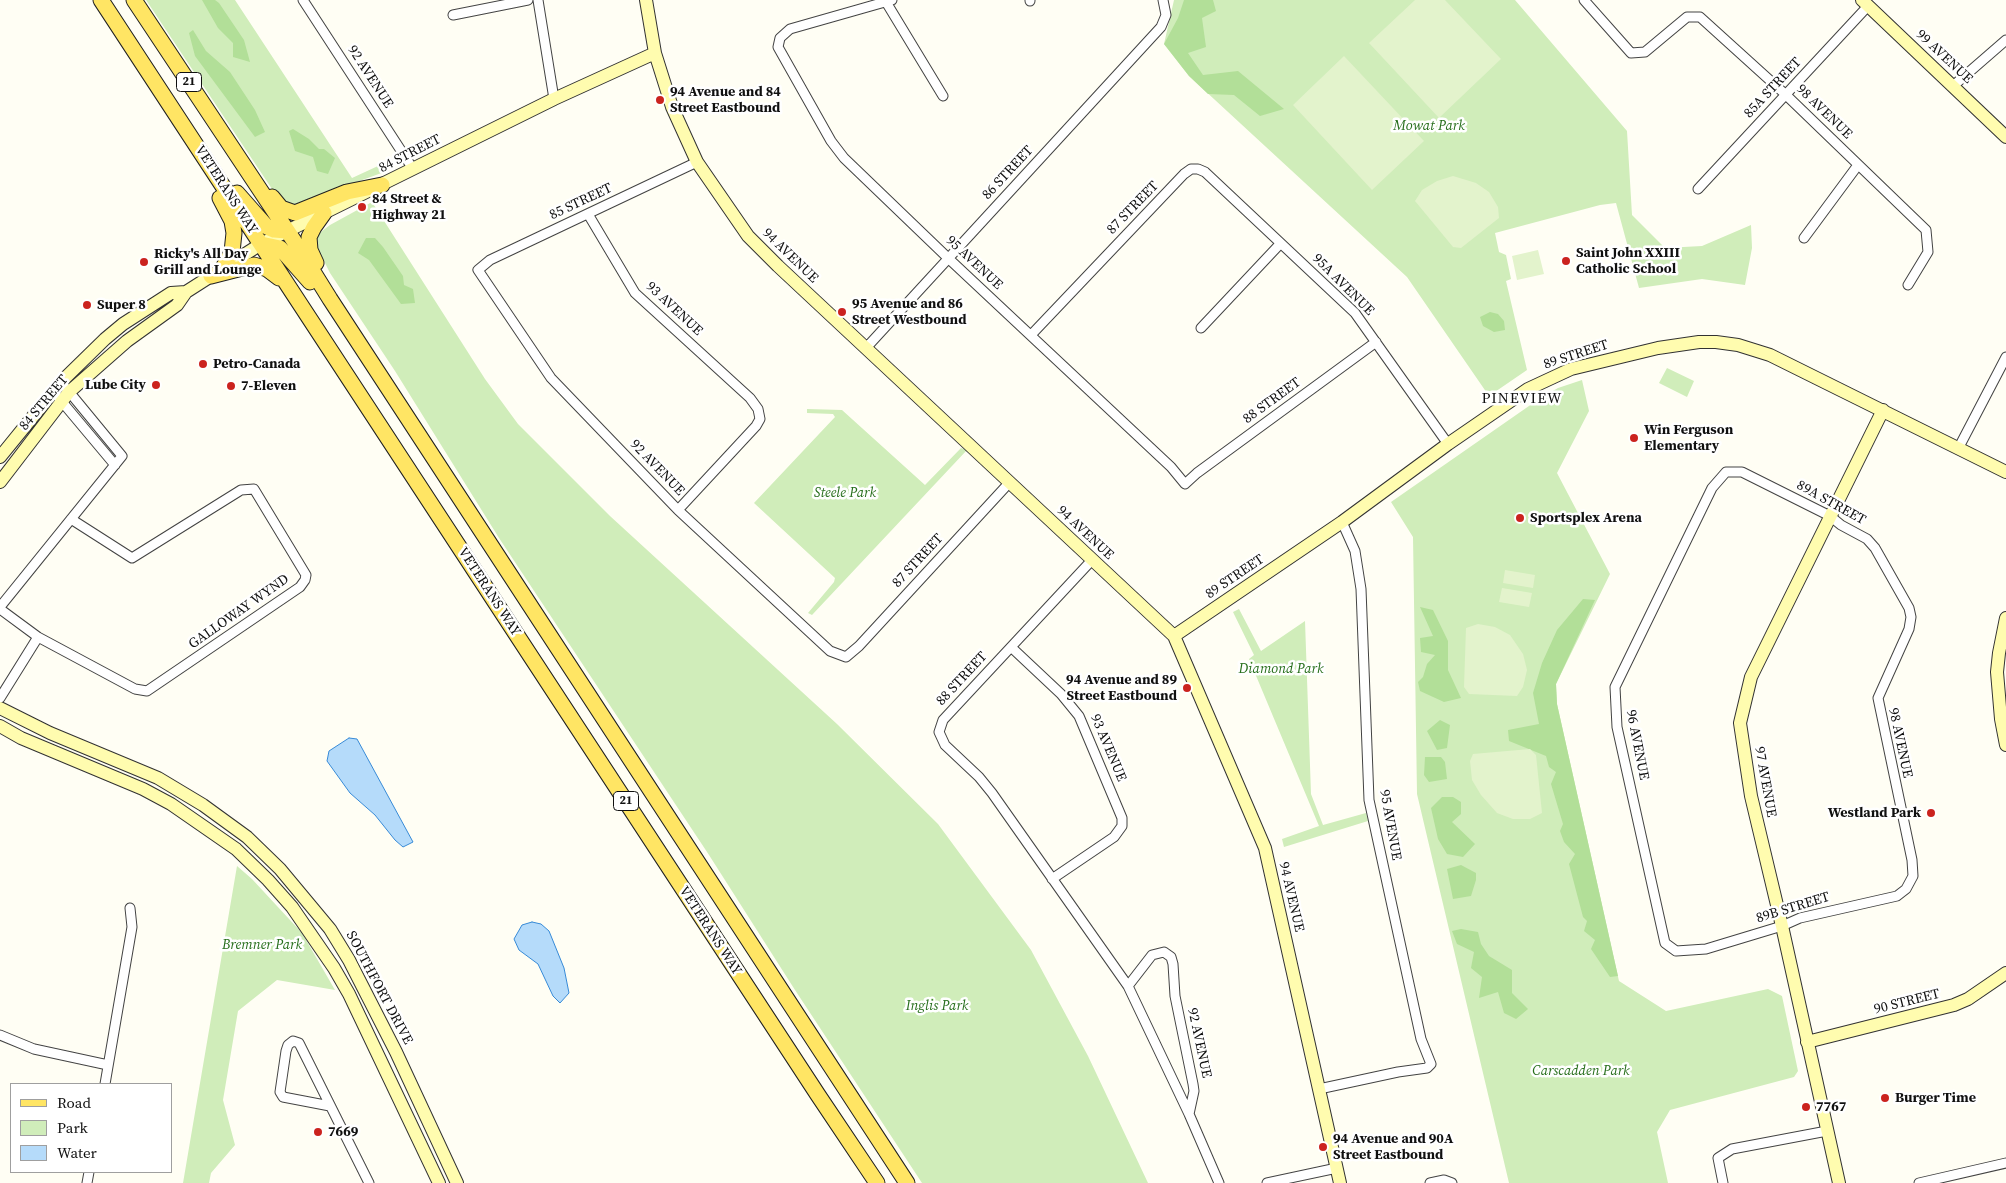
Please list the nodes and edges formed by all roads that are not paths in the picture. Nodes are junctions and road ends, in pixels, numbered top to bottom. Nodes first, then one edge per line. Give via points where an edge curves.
1 (101, 0) edge
2 (134, 0) edge
3 (302, 0) edge
4 (528, 0) edge
5 (538, 0) edge
6 (646, 0) edge
7 (1163, 0) edge
8 (1584, 0) edge
9 (889, 1) edge
10 (1865, 3) edge
11 (453, 14) dead end
12 (650, 22) junction
13 (2006, 40) edge
14 (655, 53) junction
15 (632, 64) junction
16 (663, 78) junction
17 (1953, 86) junction
18 (1785, 94) junction
19 (943, 96) dead end
20 (554, 99) junction
21 (2006, 137) edge
22 (194, 142) junction
23 (697, 162) junction
24 (208, 163) junction
25 (244, 164) junction
26 (1858, 165) junction
27 (1194, 168) joint
28 (414, 169) junction
29 (382, 185) junction
30 (1698, 189) dead end
31 (324, 213) junction
32 (588, 214) junction
33 (287, 231) junction
34 (1804, 238) dead end
35 (261, 244) junction
36 (1280, 244) junction
37 (948, 258) junction
38 (478, 270) joint
39 (217, 272) junction
40 (289, 285) junction
41 (1908, 285) dead end
42 (326, 293) junction
43 (1201, 328) dead end
44 (1031, 335) junction
45 (1376, 342) junction
46 (866, 348) junction
47 (2006, 357) edge
48 (61, 392) junction
49 (1883, 410) junction
50 (1448, 444) junction
51 (1958, 449) junction
52 (0, 457) edge
53 (115, 465) junction
54 (1726, 472) joint
55 (2006, 472) edge
56 (0, 482) edge
57 (1010, 483) junction
58 (1185, 484) joint
59 (678, 510) junction
60 (1830, 516) junction
61 (71, 519) junction
62 (1342, 522) junction
63 (1092, 560) junction
64 (0, 608) edge
65 (1911, 617) joint
66 (2006, 618) edge
67 (1174, 636) junction
68 (38, 637) junction
69 (1011, 647) junction
70 (846, 657) joint
71 (0, 698) edge
72 (0, 708) edge
73 (0, 726) edge
74 (2006, 744) edge
75 (1052, 879) junction
76 (1912, 880) joint
77 (130, 908) dead end
78 (1782, 926) junction
79 (1676, 951) joint
80 (2006, 973) edge
81 (1128, 986) junction
82 (0, 1034) edge
83 (1807, 1042) junction
84 (108, 1065) junction
85 (105, 1083) edge
86 (1319, 1089) junction
87 (330, 1106) junction
88 (1189, 1114) junction
89 (1827, 1131) junction
90 (2006, 1163) edge
91 (1337, 1168) junction
92 (1957, 1179) edge
93 (1451, 1182) edge
94 (369, 1183) edge
95 (439, 1183) edge
96 (457, 1183) edge
97 (877, 1183) edge
98 (907, 1183) edge
99 (1218, 1183) edge
100 (1267, 1183) edge
101 (1340, 1183) edge
102 (1430, 1183) edge
103 (1723, 1183) edge
104 (1839, 1183) edge
105 (1919, 1183) edge

1 - 22 main road, VETERANS WAY / 21
2 - 25 main road, VETERANS WAY / 21
3 - 28 street, 92 AVENUE
4 - 11 street
5 - 20 street
6 - 12 street, 94 AVENUE
7 - 37 street, 86 STREET via 1166,15 1161,27
8 - 18 street, 98 AVENUE via 1631,53 1645,52 1687,17 1700,16
9 - 19 street
9 - 37 street, 95 AVENUE via 790,29 780,38 778,47 844,158
10 - 17 street, 99 AVENUE
10 - 18 street, 85A STREET
12 - 14 street, 94 AVENUE
12 - 15 street via 643,47
13 - 17 street
14 - 15 street, 84 STREET
14 - 16 street, 94 AVENUE
15 - 16 street via 652,69
15 - 20 street, 84 STREET
16 - 23 street, 94 AVENUE via 672,108
17 - 21 street, 99 AVENUE
18 - 26 street, 98 AVENUE
18 - 30 street, 85A STREET
20 - 28 street, 84 STREET
22 - 24 main road, VETERANS WAY / 21
22 - 39 main road via 234,228 234,245
23 - 32 street, 85 STREET
23 - 46 street, 94 AVENUE via 748,236
24 - 33 main road via 267,226
24 - 35 main road, VETERANS WAY / 21
25 - 29 main road via 259,177 281,208 290,212 306,210 347,192
25 - 33 main road, VETERANS WAY / 21
26 - 34 street
26 - 41 street, 98 AVENUE via 1926,230 1928,252
27 - 36 street, 95A AVENUE via 1205,172
27 - 44 street, 87 STREET via 1184,174
28 - 29 street, 84 STREET
29 - 31 street, 84 STREET
31 - 33 street, 84 STREET
31 - 42 main road via 311,231 309,240
32 - 38 street, 85 STREET via 490,260
32 - 59 street, 93 AVENUE via 635,293 750,398 758,410 760,419 756,426
33 - 35 street, 84 STREET
33 - 42 main road, VETERANS WAY / 21
35 - 39 street, 84 STREET
35 - 40 main road, VETERANS WAY / 21
35 - 42 main road via 280,248 310,282
36 - 43 street
36 - 45 street, 95A AVENUE via 1355,313
37 - 44 street, 95 AVENUE
37 - 46 street, 86 STREET
38 - 59 street, 92 AVENUE via 551,378
39 - 40 main road via 258,265
39 - 48 street, 84 STREET via 186,292 171,293 123,324
40 - 97 main road, VETERANS WAY / 21
42 - 98 main road, VETERANS WAY / 21
44 - 58 street, 95 AVENUE
45 - 50 street, 95A AVENUE
45 - 58 street, 88 STREET
46 - 57 street, 94 AVENUE
47 - 51 street
48 - 52 street, 84 STREET
48 - 53 street
48 - 53 street, GALLOWAY WYND via 122,456
48 - 56 street, 84 STREET
49 - 50 street, 89 STREET via 1770,354 1728,343 1699,342 1635,353 1561,372 1528,389
49 - 51 street, 89 STREET
49 - 60 street, 97 AVENUE
50 - 62 street, 89 STREET
51 - 55 street, 89 STREET
53 - 61 street, GALLOWAY WYND
54 - 60 street, 89A STREET via 1742,472
54 - 79 street, 96 AVENUE via 1712,488 1615,687 1618,727 1665,943
57 - 63 street, 94 AVENUE
57 - 70 street, 87 STREET
59 - 70 street, 92 AVENUE via 830,651
60 - 65 street, 89A STREET via 1867,539 1875,548
60 - 78 street, 97 AVENUE via 1751,677 1740,723 1751,796
61 - 64 street, GALLOWAY WYND
61 - 68 street, GALLOWAY WYND via 132,558 241,490 254,489 306,575 305,580 292,593 147,691 135,689
62 - 67 street, 89 STREET
62 - 86 street, 95 AVENUE via 1355,551 1361,589 1369,800 1421,1039 1431,1065
63 - 67 street, 94 AVENUE
63 - 69 street, 88 STREET
64 - 68 street, GALLOWAY WYND
65 - 76 street, 98 AVENUE via 1909,629 1878,698 1912,860
66 - 74 street via 1997,672
67 - 86 street, 94 AVENUE via 1265,848
68 - 71 street
69 - 75 street, 88 STREET via 943,720 939,732 945,745 988,789
69 - 75 street, 93 AVENUE via 1061,694 1079,716 1121,814 1122,826 1114,837
72 - 96 street, SOUTHFORT DRIVE via 50,733 158,778 203,804 247,837 280,869 330,929 349,960
73 - 95 street via 20,738 143,789 171,804 236,849 268,880 292,907 349,994
75 - 81 street
76 - 78 street, 89B STREET via 1897,896 1800,918
77 - 84 street via 132,927
78 - 79 street, 89B STREET via 1706,949
78 - 83 street, 97 AVENUE
80 - 83 street, 90 STREET via 1954,1006
81 - 88 street
81 - 88 street, 92 AVENUE via 1152,955 1164,952 1171,957 1175,996 1194,1091
82 - 84 street via 34,1048
83 - 89 street, 97 AVENUE
84 - 85 street
86 - 91 street, 94 AVENUE
87 - 87 street via 283,1097 280,1092 286,1051 293,1041 299,1043
87 - 94 street
88 - 99 street
89 - 103 street via 1732,1149 1718,1158
89 - 104 street, 97 AVENUE
90 - 92 street
91 - 100 street
91 - 101 street, 94 AVENUE
92 - 105 street
93 - 102 street

